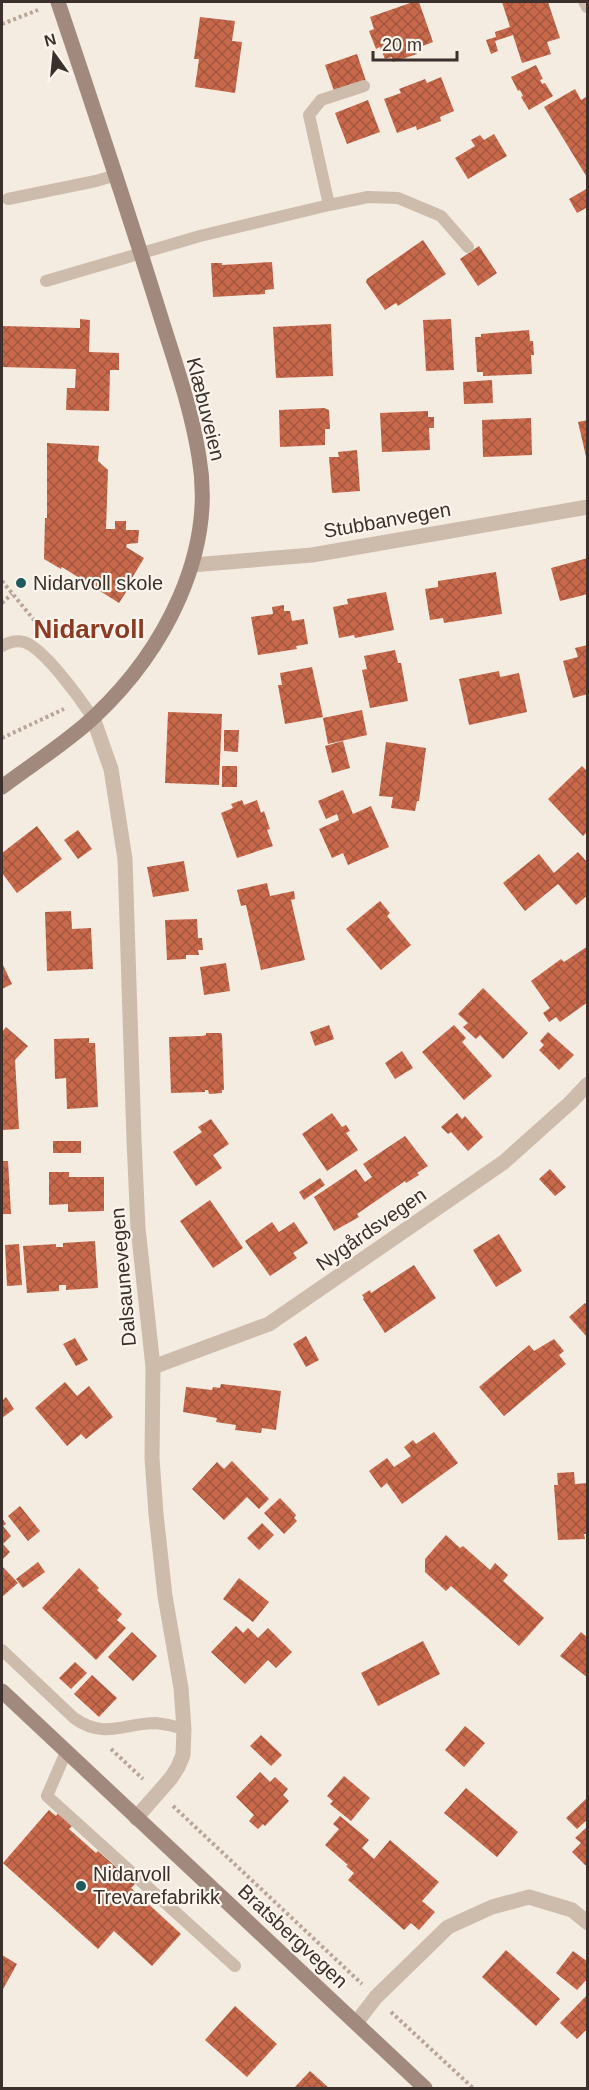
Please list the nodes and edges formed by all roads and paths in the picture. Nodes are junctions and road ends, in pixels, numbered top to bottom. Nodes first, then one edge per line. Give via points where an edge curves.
1 (58, 2) edge
2 (38, 10) dead end
3 (2, 24) edge
4 (364, 86) dead end
5 (116, 175) junction
6 (8, 199) dead end
7 (329, 205) junction
8 (468, 247) dead end
9 (141, 255) junction
10 (46, 281) dead end
11 (588, 507) edge
12 (192, 565) junction
13 (12, 594) dead end
14 (2, 603) edge
15 (2, 646) edge
16 (80, 699) junction
17 (93, 718) junction
18 (2, 738) edge
19 (2, 788) edge
20 (588, 1084) edge
21 (153, 1367) junction
22 (2, 1650) edge
23 (2, 1691) edge
24 (86, 1726) junction
25 (184, 1729) junction
26 (66, 1752) junction
27 (158, 1792) junction
28 (136, 1818) junction
29 (588, 1923) edge
30 (235, 1966) dead end
31 (376, 1997) junction
32 (356, 2023) junction
33 (425, 2088) edge
34 (473, 2088) edge

1 - 5 street, Klæbuveien
2 - 3 path
4 - 7 lane via 321,100 309,114
5 - 6 lane
5 - 9 street, Klæbuveien
7 - 8 lane via 368,197 398,198 441,216
7 - 9 lane via 200,236
9 - 10 lane
9 - 12 street, Klæbuveien via 200,459 202,513
11 - 12 street, Stubbanvegen via 312,555
12 - 17 street, Klæbuveien via 182,592 145,659 127,684
13 - 14 path
15 - 16 lane via 26,642 39,651
16 - 17 lane
16 - 18 path
17 - 19 street, Klæbuveien
17 - 21 street, Dalsaunevegen via 111,769 125,859 138,1228
20 - 21 street, Nygårdsvegen via 504,1162 269,1324
21 - 25 street, Dalsaunevegen via 156,1514
22 - 24 lane
23 - 26 street, Bratsbergvegen
24 - 25 lane via 105,1730 154,1723
24 - 27 path
25 - 27 street, Dalsaunevegen via 183,1755
26 - 28 street, Bratsbergvegen
26 - 30 lane via 47,1796
27 - 28 street, Dalsaunevegen
27 - 31 path
28 - 32 street, Bratsbergvegen
29 - 31 street via 572,1910 529,1897 492,1907 448,1927
31 - 32 street
31 - 34 path
32 - 33 street, Bratsbergvegen

